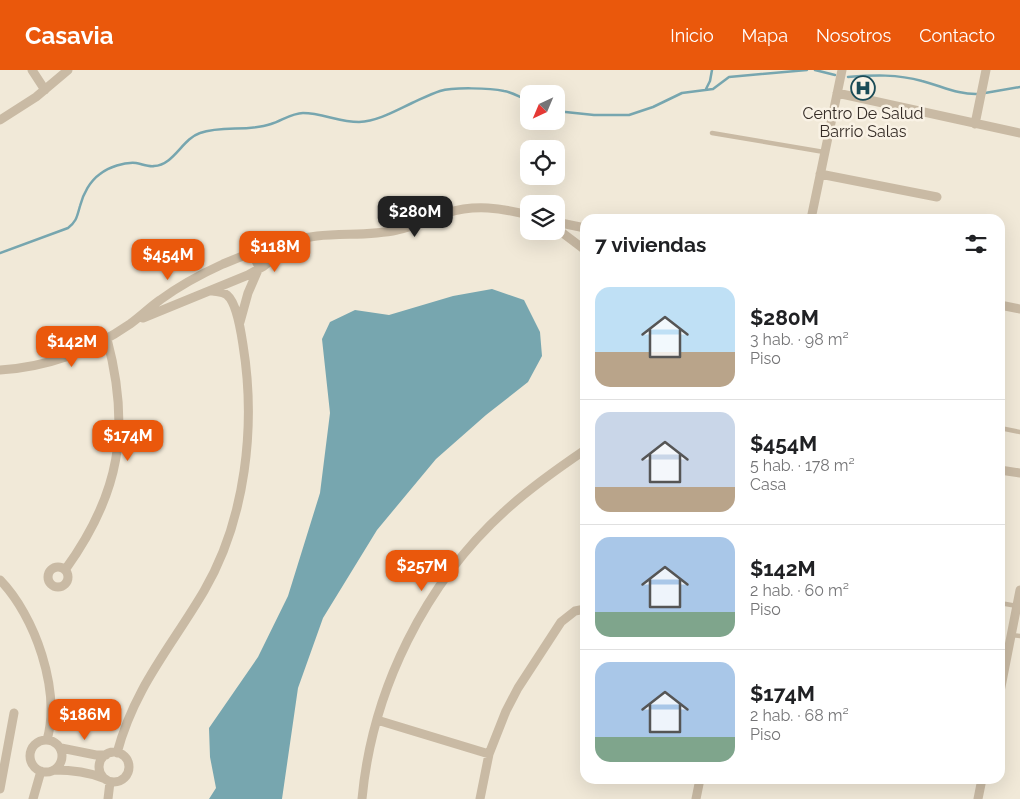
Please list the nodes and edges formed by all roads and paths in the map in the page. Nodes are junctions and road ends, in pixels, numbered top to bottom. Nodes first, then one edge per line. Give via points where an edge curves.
1 (68, 70) edge
2 (842, 70) edge
3 (986, 70) edge
4 (32, 72) edge
5 (45, 90) junction
6 (837, 94) junction
7 (0, 120) edge
8 (975, 124) junction
9 (712, 132) dead end
10 (1020, 133) edge
11 (824, 152) junction
12 (820, 174) junction
13 (937, 197) dead end
14 (520, 212) edge
15 (812, 214) edge
16 (565, 224) edge
17 (580, 227) edge
18 (565, 235) edge
19 (300, 239) junction
20 (580, 246) edge
21 (246, 256) junction
22 (258, 270) junction
23 (194, 278) junction
24 (213, 291) junction
25 (202, 295) junction
26 (1005, 306) edge
27 (1020, 309) edge
28 (131, 323) junction
29 (240, 325) junction
30 (107, 339) junction
31 (0, 370) edge
32 (1005, 429) edge
33 (1020, 432) edge
34 (580, 453) edge
35 (1005, 471) edge
36 (1020, 473) edge
37 (64, 570) dead end
38 (0, 580) edge
39 (1020, 593) edge
40 (1005, 604) edge
41 (1017, 606) junction
42 (580, 610) edge
43 (1016, 636) edge
44 (1005, 674) edge
45 (14, 713) dead end
46 (377, 720) junction
47 (47, 740) junction
48 (61, 748) junction
49 (117, 753) junction
50 (489, 754) junction
51 (106, 755) junction
52 (2, 768) edge
53 (54, 770) junction
54 (41, 771) junction
55 (107, 780) junction
56 (699, 784) edge
57 (981, 784) edge
58 (0, 789) edge
59 (33, 799) edge
60 (108, 799) edge
61 (362, 799) edge
62 (480, 799) edge
63 (696, 799) edge
64 (978, 799) edge

1 - 5 street
2 - 6 street
3 - 8 street
4 - 5 street
5 - 7 street
6 - 8 street
6 - 11 street
8 - 10 street
9 - 11 lane
11 - 12 street
12 - 13 street
12 - 15 street
14 - 19 street via 477,207 395,231
16 - 17 street
18 - 20 street
19 - 21 street
19 - 22 street
21 - 22 street via 255,259
21 - 23 street
22 - 24 street
22 - 29 street via 248,292
23 - 25 street via 194,290
23 - 28 street
24 - 25 street
24 - 29 street via 230,298
25 - 28 street
26 - 27 street
28 - 30 street
29 - 49 street via 249,396 243,478 235,512 205,588 143,685
30 - 31 street via 40,366
30 - 37 street via 119,399 116,460 97,518 83,545
32 - 33 lane
34 - 46 street via 505,511 457,564 425,609 396,665
35 - 36 street
38 - 47 street via 22,609 46,673 51,714
39 - 41 street
40 - 41 lane
41 - 43 street
42 - 50 street via 562,622 518,688
43 - 44 street
45 - 52 street
46 - 50 street
46 - 61 street via 364,774
47 - 48 street
47 - 54 street via 37,742 31,750 30,761
48 - 51 street
48 - 53 street via 61,763
49 - 51 street
49 - 55 street via 128,761 129,771 120,781
50 - 62 street
51 - 55 street via 100,763 100,773
52 - 58 street
53 - 54 street
53 - 55 street via 92,774
54 - 59 street
55 - 60 street
56 - 63 street
57 - 64 street

